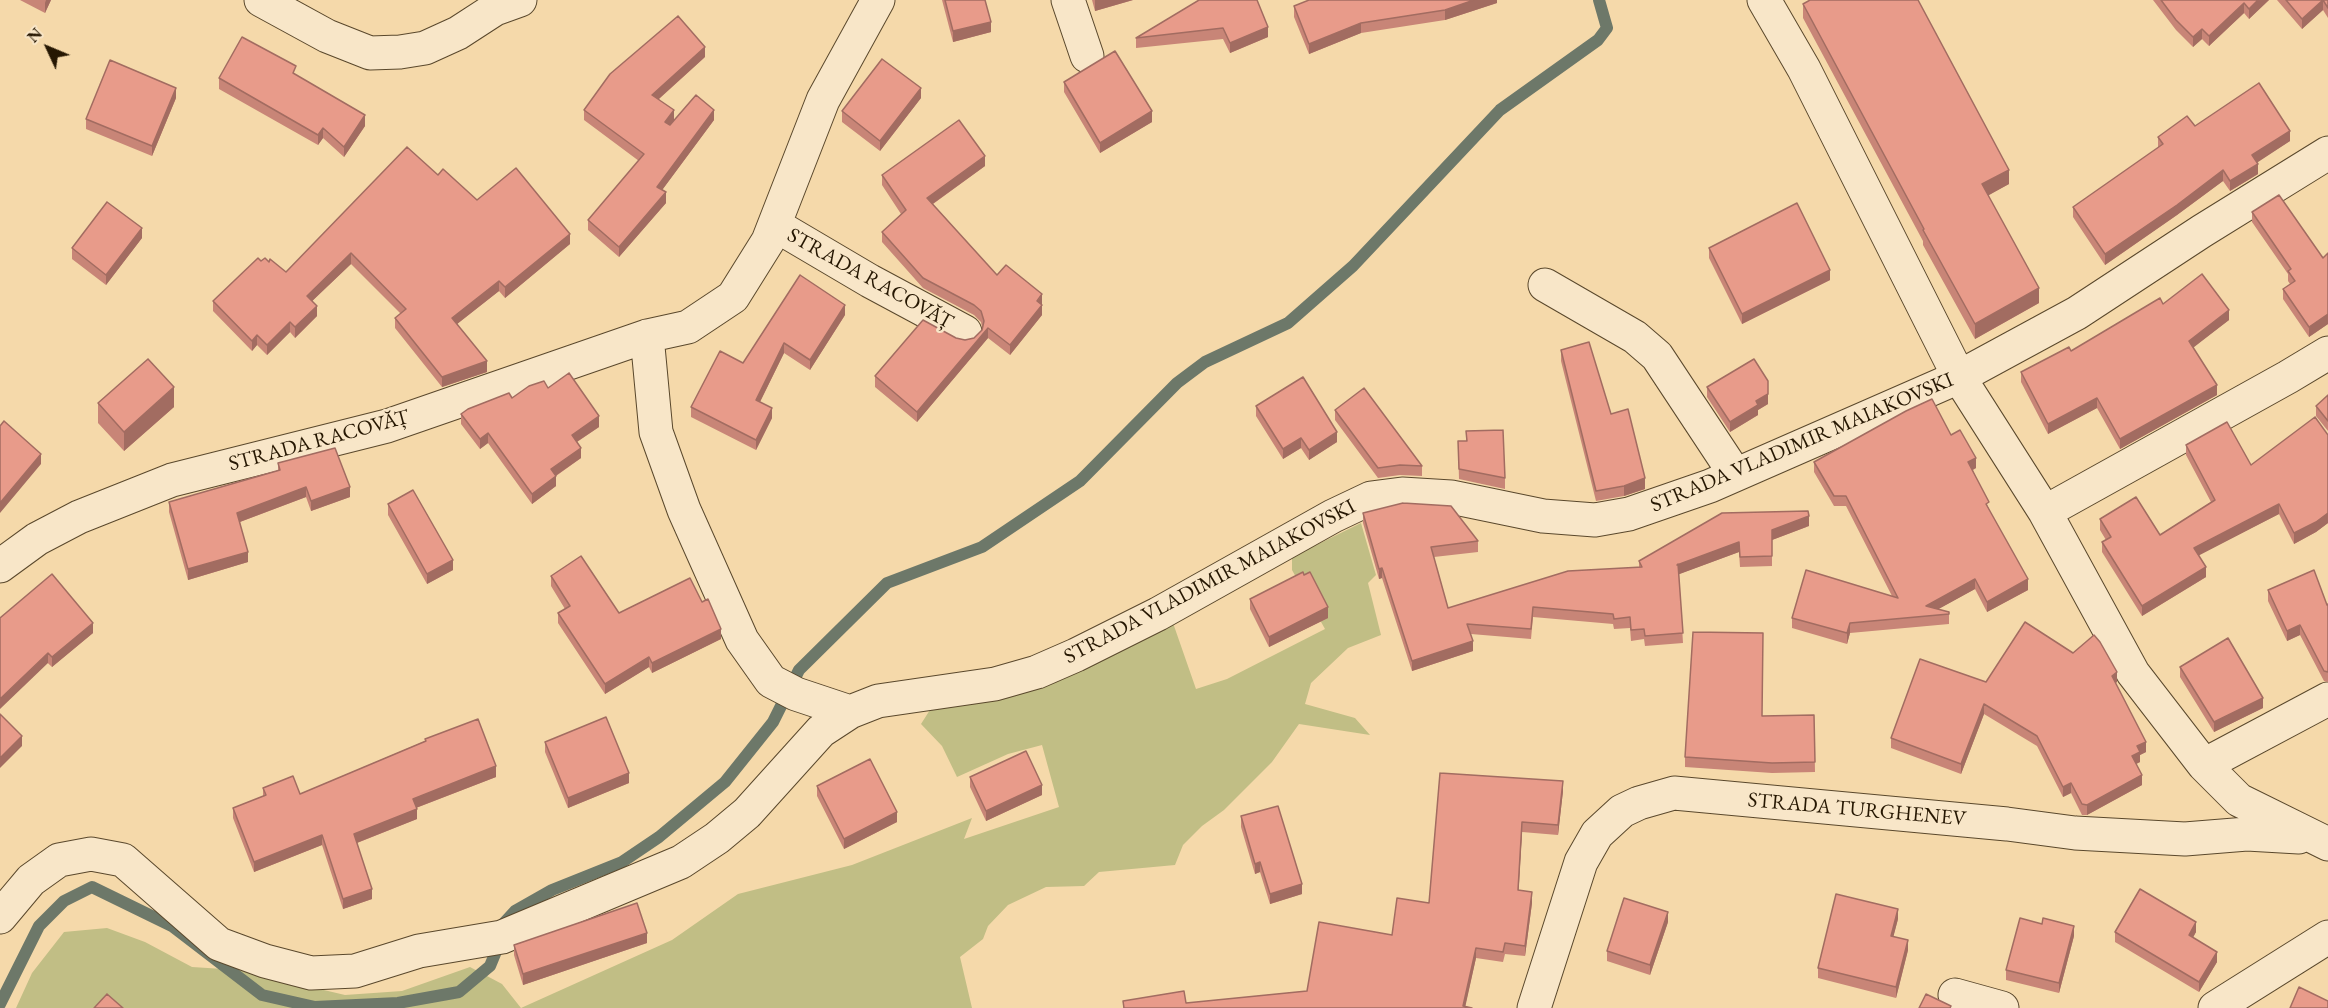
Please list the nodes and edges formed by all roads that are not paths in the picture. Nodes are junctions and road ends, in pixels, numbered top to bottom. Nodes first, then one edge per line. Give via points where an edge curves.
1 (261, 0) edge
2 (520, 0) edge
3 (878, 0) edge
4 (1068, 0) edge
5 (1764, 0) edge
6 (1087, 56) dead end
7 (2328, 153) edge
8 (775, 225) junction
9 (1545, 285) dead end
10 (965, 332) dead end
11 (647, 336) junction
12 (2328, 353) edge
13 (1959, 377) junction
14 (1735, 474) junction
15 (2045, 512) junction
16 (0, 566) edge
17 (2328, 699) edge
18 (850, 712) junction
19 (2204, 765) junction
20 (2320, 841) edge
21 (0, 917) edge
22 (2328, 937) edge
23 (1955, 995) dead end
24 (1534, 1008) edge
25 (2002, 1008) edge
26 (2216, 1008) edge

1 - 2 street via 327,36 370,53 425,48 495,9
3 - 8 street, STRADA RACOVĂȚ via 823,100
4 - 6 street
5 - 13 street via 1804,69
7 - 13 street, STRADA VLADIMIR MAIAKOVSKI via 2077,313
8 - 10 street, STRADA RACOVĂȚ
8 - 11 street, STRADA RACOVĂȚ via 733,297 688,327
9 - 14 street via 1635,338 1657,356
11 - 16 street, STRADA RACOVĂȚ via 387,426 172,480 79,517 37,538
11 - 18 street via 656,432 684,510 742,640 784,687
12 - 15 street
13 - 14 street, STRADA VLADIMIR MAIAKOVSKI
13 - 15 street
14 - 18 street, STRADA VLADIMIR MAIAKOVSKI via 1629,514 1595,520 1543,516 1451,497 1402,494 1371,498 1158,614 1037,672 995,684 878,701
15 - 19 street via 2133,672
17 - 19 street
18 - 21 street, STRADA VLADIMIR MAIAKOVSKI via 821,731 747,813 681,862 502,937 418,951 355,971 311,973 219,945 123,860 91,854 59,860 31,880
19 - 20 street via 2239,800
20 - 24 street, STRADA TURGHENEV via 2247,834 2185,839 2075,833 1674,793 1622,811 1597,834 1581,862
22 - 26 street
23 - 25 street

